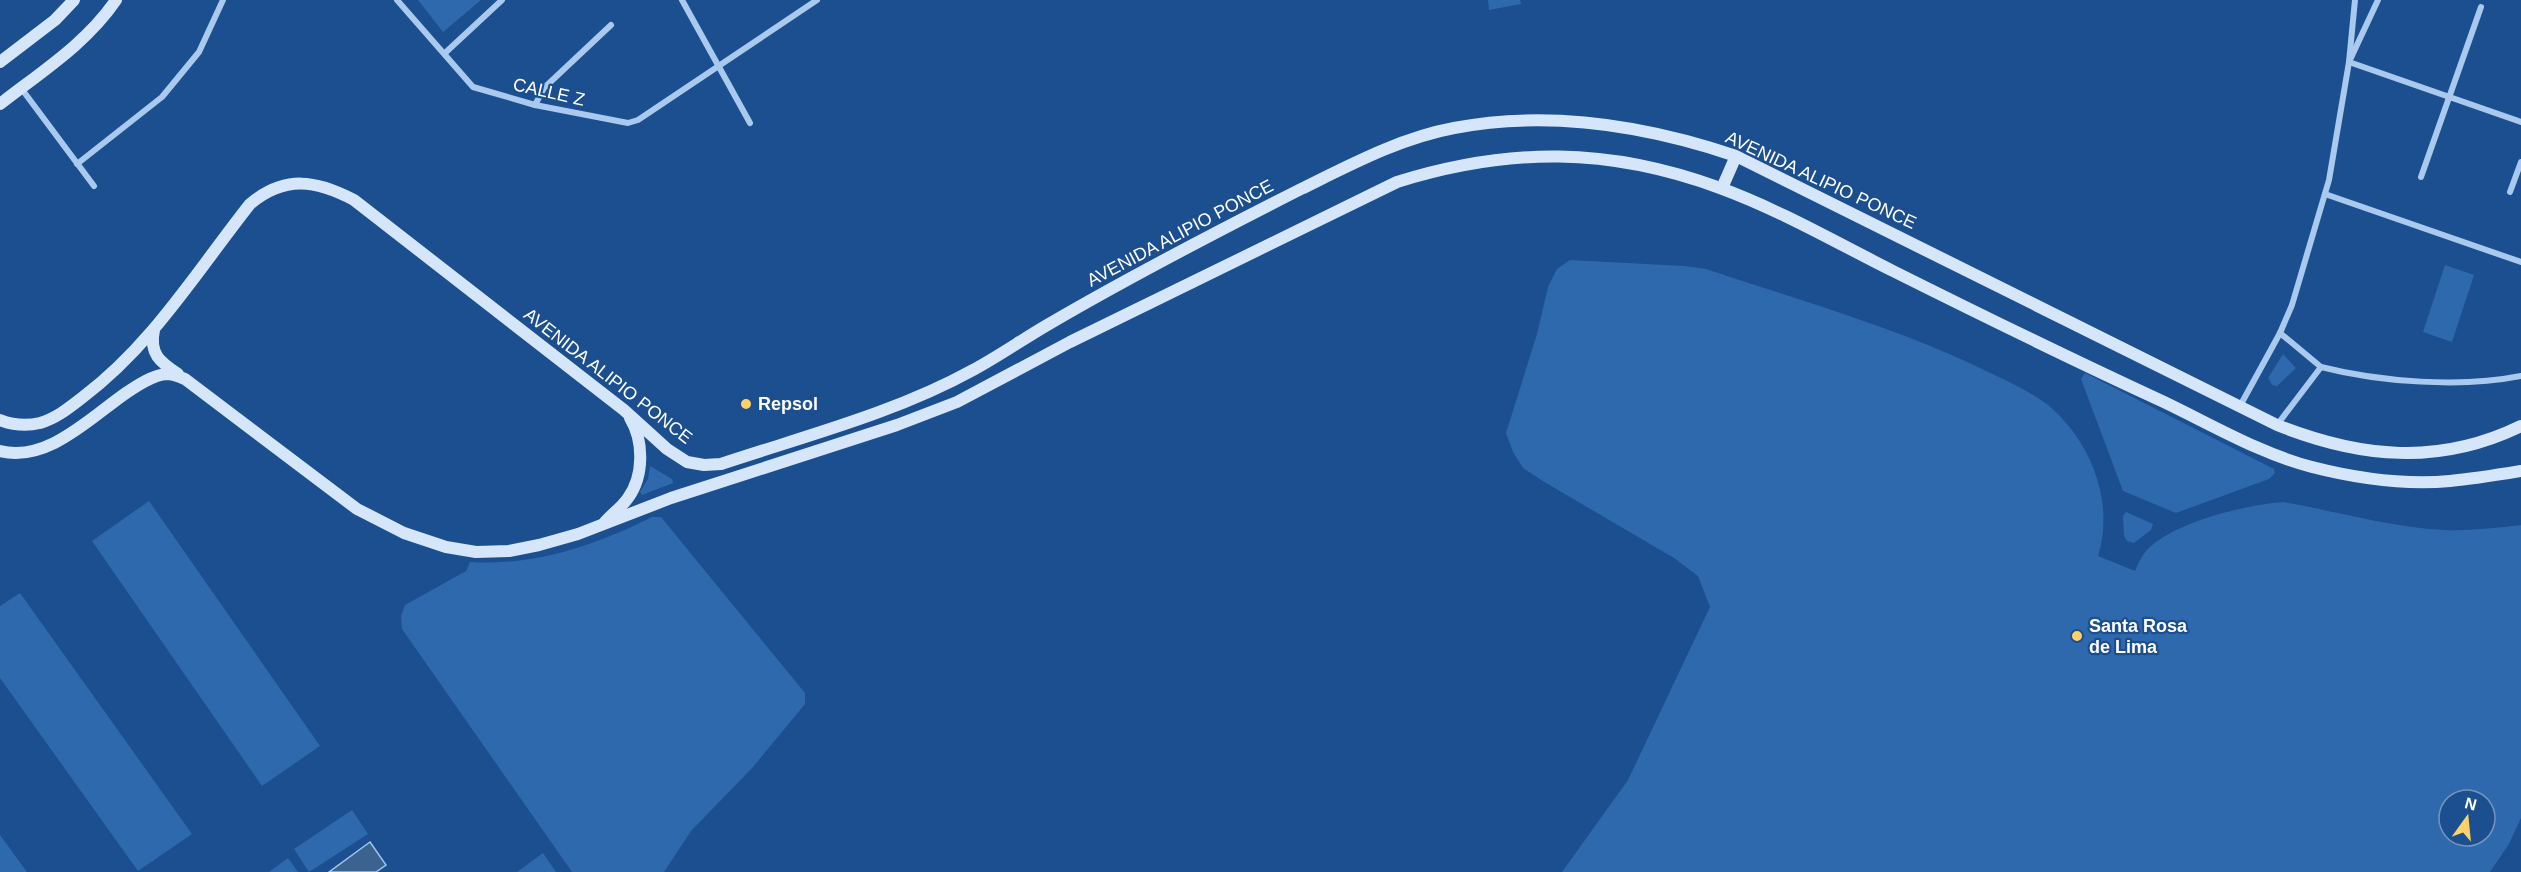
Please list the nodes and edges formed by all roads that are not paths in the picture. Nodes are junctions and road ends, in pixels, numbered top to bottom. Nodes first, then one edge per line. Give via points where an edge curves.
1 (74, 0) edge
2 (116, 0) edge
3 (223, 0) edge
4 (397, 0) edge
5 (502, 0) edge
6 (682, 0) edge
7 (817, 0) edge
8 (2355, 0) edge
9 (2378, 0) edge
10 (2481, 7) dead end
11 (611, 25) dead end
12 (445, 53) junction
13 (0, 62) edge
14 (2349, 62) junction
15 (718, 68) junction
16 (21, 88) junction
17 (2449, 96) junction
18 (0, 104) edge
19 (535, 105) junction
20 (2521, 122) edge
21 (750, 123) dead end
22 (1736, 156) junction
23 (2521, 162) edge
24 (77, 164) junction
25 (2421, 177) dead end
26 (94, 186) dead end
27 (1722, 189) junction
28 (2510, 192) dead end
29 (2325, 194) junction
30 (2521, 262) edge
31 (154, 330) junction
32 (2280, 333) junction
33 (2321, 368) junction
34 (2521, 376) edge
35 (185, 379) junction
36 (2240, 406) junction
37 (624, 410) junction
38 (0, 420) edge
39 (2277, 425) junction
40 (2521, 426) edge
41 (0, 451) edge
42 (2521, 471) edge
43 (599, 526) junction

1 - 13 main road via 55,20
2 - 16 main road via 87,36
3 - 24 street via 199,52 162,98
4 - 12 street, CALLE Z
5 - 12 street
6 - 15 street
7 - 15 street, CALLE Z
8 - 14 street
9 - 14 street
10 - 17 street
11 - 19 street via 544,88
12 - 19 street, CALLE Z via 473,87
14 - 17 street
14 - 29 street
15 - 19 street, CALLE Z via 628,123
15 - 21 street
16 - 18 main road
16 - 24 street
17 - 20 street
17 - 25 street
22 - 27 main road
22 - 36 main road, AVENIDA ALIPIO PONCE
22 - 37 main road, AVENIDA ALIPIO PONCE via 1656,132 1591,123 1490,122 1451,128 1364,158 1184,250 972,370 910,400 840,424 721,464 704,465 687,462
23 - 28 street
24 - 26 street
27 - 42 main road via 2288,459 2351,475 2402,480 2447,481
27 - 43 main road via 1662,170 1565,156 1492,159 1440,169 1397,182 1352,203 957,402
29 - 30 street
29 - 32 street
31 - 35 main road via 153,352 160,362
31 - 37 main road, AVENIDA ALIPIO PONCE via 250,204 280,187 312,183 354,200
31 - 38 main road, AVENIDA ALIPIO PONCE via 128,360 60,414 28,425
32 - 33 street
32 - 36 street
33 - 34 street via 2357,376 2460,382
33 - 39 street
35 - 41 main road via 169,374 157,376 137,385 58,441 28,453
35 - 43 main road via 357,509 404,533 446,547 498,552 539,545
36 - 39 main road, AVENIDA ALIPIO PONCE
37 - 43 main road via 636,428 640,464 636,483 628,498
39 - 40 main road, AVENIDA ALIPIO PONCE via 2338,446 2410,454 2472,443

